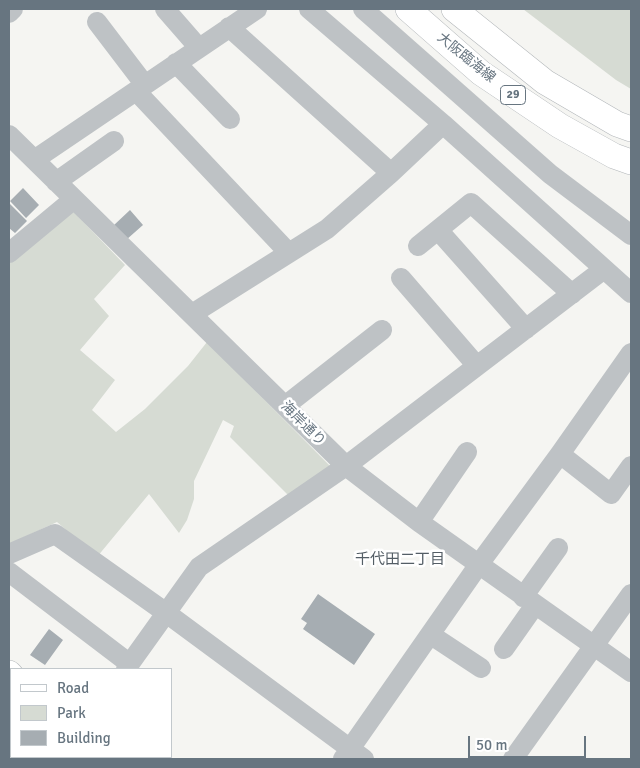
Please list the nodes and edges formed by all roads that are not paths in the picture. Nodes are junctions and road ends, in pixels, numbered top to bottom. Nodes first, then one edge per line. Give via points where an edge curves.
1 (13, 9) edge
2 (165, 9) edge
3 (309, 9) edge
4 (363, 9) edge
5 (408, 9) edge
6 (454, 9) edge
7 (470, 9) edge
8 (250, 10) edge
9 (9, 12) edge
10 (97, 22) dead end
11 (229, 27) junction
12 (199, 48) junction
13 (176, 63) junction
14 (545, 82) junction
15 (141, 88) junction
16 (230, 119) dead end
17 (443, 124) junction
18 (631, 129) edge
19 (9, 135) edge
20 (114, 141) dead end
21 (34, 160) junction
22 (631, 162) edge
23 (391, 173) junction
24 (56, 182) junction
25 (74, 199) junction
26 (438, 230) junction
27 (631, 235) edge
28 (418, 246) dead end
29 (288, 252) junction
30 (9, 253) edge
31 (604, 269) junction
32 (401, 278) dead end
33 (631, 293) edge
34 (572, 294) junction
35 (192, 314) junction
36 (526, 329) junction
37 (382, 330) dead end
38 (631, 353) edge
39 (477, 366) junction
40 (290, 402) dead end
41 (468, 452) dead end
42 (560, 454) junction
43 (346, 466) junction
44 (631, 466) edge
45 (419, 522) junction
46 (558, 548) dead end
47 (9, 554) edge
48 (478, 565) junction
49 (9, 572) edge
50 (631, 594) edge
51 (529, 601) junction
52 (165, 612) junction
53 (431, 635) junction
54 (594, 646) junction
55 (504, 649) dead end
56 (128, 666) edge
57 (481, 668) dead end
58 (631, 672) edge
59 (352, 756) edge
60 (513, 759) edge

1 - 9 street
2 - 12 street
3 - 17 street
4 - 27 street via 550,174
5 - 22 main road, 大阪臨海線 / 29 via 481,73 560,126
6 - 14 main road, 29
7 - 14 street
8 - 11 street
10 - 15 street
11 - 12 street
11 - 23 street
12 - 13 street
13 - 15 street
13 - 16 street
14 - 18 main road, 29
15 - 21 street
15 - 29 street
17 - 23 street
17 - 31 street
19 - 21 street, 海岸通り
20 - 24 street
21 - 24 street, 海岸通り
23 - 29 street via 326,229
24 - 25 street, 海岸通り
25 - 30 street
25 - 35 street, 海岸通り
26 - 28 street
26 - 34 street via 471,203
26 - 36 street
29 - 35 street
31 - 33 street
31 - 34 street
32 - 39 street
34 - 36 street
35 - 43 street, 海岸通り
36 - 39 street
37 - 40 street
38 - 42 street
39 - 43 street
41 - 45 street
42 - 44 street via 611,494
42 - 48 street
43 - 45 street, 海岸通り
43 - 52 street via 199,567
45 - 48 street, 海岸通り
46 - 51 street
47 - 52 street via 55,534
48 - 51 street, 海岸通り
48 - 53 street
49 - 56 street
50 - 54 street
51 - 54 street, 海岸通り
51 - 55 street
52 - 56 street
52 - 59 street
53 - 57 street
53 - 59 street
54 - 58 street, 海岸通り
54 - 60 street

